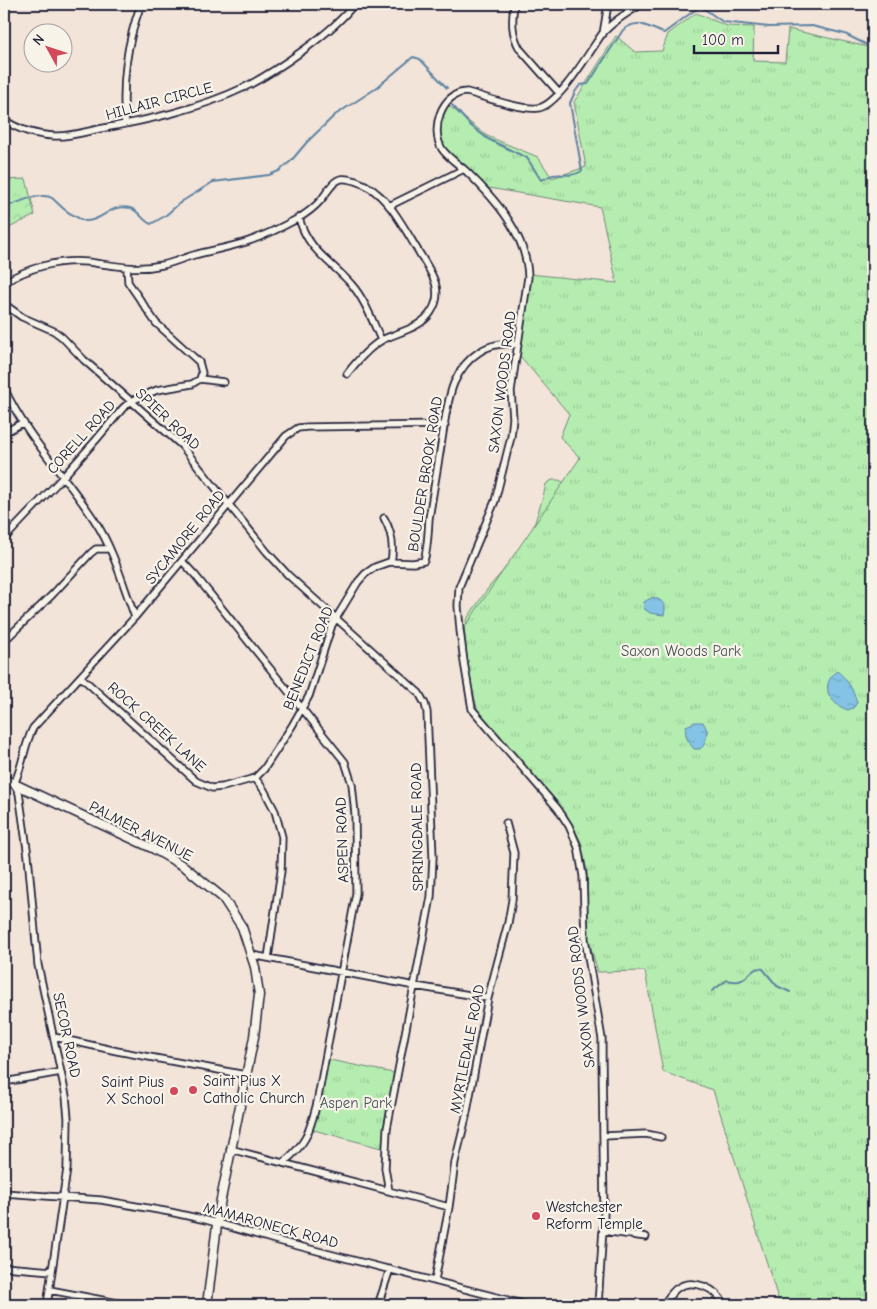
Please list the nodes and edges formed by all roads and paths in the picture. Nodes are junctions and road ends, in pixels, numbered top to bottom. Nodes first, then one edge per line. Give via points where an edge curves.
1 (141, 4) edge
2 (354, 4) edge
3 (514, 4) edge
4 (608, 4) edge
5 (642, 4) edge
6 (603, 34) junction
7 (559, 93) junction
8 (4, 120) edge
9 (125, 124) junction
10 (464, 170) junction
11 (389, 206) junction
12 (299, 218) junction
13 (127, 268) junction
14 (4, 283) edge
15 (4, 304) edge
16 (381, 340) junction
17 (518, 345) junction
18 (347, 374) dead end
19 (200, 379) junction
20 (224, 382) dead end
21 (4, 388) edge
22 (131, 401) junction
23 (22, 423) junction
24 (444, 424) junction
25 (4, 434) edge
26 (63, 477) junction
27 (228, 504) junction
28 (384, 518) dead end
29 (4, 539) edge
30 (110, 549) junction
31 (182, 561) junction
32 (424, 561) joint
33 (391, 562) junction
34 (135, 617) junction
35 (336, 618) junction
36 (4, 641) edge
37 (81, 676) junction
38 (302, 710) junction
39 (255, 778) junction
40 (4, 779) edge
41 (14, 784) junction
42 (506, 823) dead end
43 (252, 955) junction
44 (268, 958) junction
45 (341, 972) junction
46 (415, 986) junction
47 (488, 998) junction
48 (54, 1037) junction
49 (61, 1072) junction
50 (246, 1075) junction
51 (4, 1082) edge
52 (604, 1136) junction
53 (661, 1137) dead end
54 (230, 1149) junction
55 (283, 1163) junction
56 (389, 1191) junction
57 (4, 1192) edge
58 (63, 1196) junction
59 (449, 1207) junction
60 (217, 1223) junction
61 (603, 1232) junction
62 (646, 1237) dead end
63 (4, 1266) edge
64 (390, 1269) junction
65 (52, 1271) junction
66 (435, 1280) junction
67 (50, 1290) junction
68 (518, 1304) edge
69 (47, 1305) edge
70 (126, 1305) edge
71 (206, 1305) edge
72 (378, 1305) edge
73 (526, 1305) edge
74 (598, 1305) edge
75 (663, 1305) edge
76 (724, 1305) edge

1 - 9 street via 124,76
2 - 9 street, HILLAIR CIRCLE via 323,34 247,86 212,101
3 - 7 street via 512,26 515,41
4 - 6 street
5 - 6 street
6 - 7 street
7 - 10 street, SAXON WOODS ROAD via 545,106 536,108 466,92 451,98 439,116 438,139 445,153
8 - 9 street, HILLAIR CIRCLE via 27,132 56,136
10 - 11 street
10 - 17 street, SAXON WOODS ROAD via 493,198 520,239 528,277
11 - 12 street via 359,182 340,179
11 - 16 street via 431,273 438,292 430,313 419,323
12 - 13 street via 258,238 226,248 162,265
12 - 16 street via 310,244 352,285
13 - 14 street via 85,262 61,263 38,267
13 - 19 street via 128,282 156,323 199,362
15 - 22 street, SPIER ROAD via 62,337
16 - 18 street via 363,354
17 - 24 street, BOULDER BROOK ROAD via 484,348 470,359 455,381
17 - 52 street, SAXON WOODS ROAD via 511,391 511,437 495,501 459,587 464,662 472,709 558,809 578,847 584,876 585,939 602,1039
19 - 20 street, CORELL ROAD
19 - 22 street, CORELL ROAD via 192,384 157,390
21 - 23 street
22 - 26 street, CORELL ROAD
22 - 27 street, SPIER ROAD via 181,445
23 - 25 street
23 - 26 street
24 - 27 street, SYCAMORE ROAD via 298,428 286,436
24 - 32 street, BOULDER BROOK ROAD
26 - 29 street, CORELL ROAD
26 - 30 street
27 - 31 street, SYCAMORE ROAD
27 - 35 street, SPIER ROAD via 288,575
28 - 33 street via 393,544
30 - 34 street
30 - 36 street via 96,549 91,553
31 - 34 street, SYCAMORE ROAD
31 - 38 street, ASPEN ROAD
32 - 33 street, BENEDICT ROAD via 413,564
33 - 35 street, BENEDICT ROAD via 365,574
34 - 37 street, SYCAMORE ROAD
35 - 38 street, BENEDICT ROAD
35 - 46 street, SPRINGDALE ROAD via 419,693 425,704 432,889
37 - 39 street, ROCK CREEK LANE via 196,781 212,788
37 - 41 street, SYCAMORE ROAD via 33,728
38 - 39 street, BENEDICT ROAD
38 - 45 street, ASPEN ROAD via 344,762 352,784 356,893
39 - 44 street via 275,811 282,837 281,871
40 - 41 main road
41 - 43 main road, PALMER AVENUE via 154,849 198,876 231,908
41 - 48 street, SECOR ROAD via 19,792 28,856 38,965
42 - 47 street, MYRTLEDALE ROAD via 514,853 512,900
43 - 44 street
43 - 50 main road, PALMER AVENUE via 259,995
44 - 45 street
45 - 46 street
45 - 55 street, ASPEN ROAD via 317,1103 308,1134
46 - 47 street
46 - 56 street, SPRINGDALE ROAD via 387,1129 385,1168
47 - 59 street, MYRTLEDALE ROAD
48 - 49 street, SECOR ROAD
48 - 50 street
49 - 51 street
49 - 58 street, SECOR ROAD via 68,1118
50 - 54 main road, PALMER AVENUE
52 - 53 street via 646,1134
52 - 61 street, SAXON WOODS ROAD
54 - 55 street
54 - 60 main road, PALMER AVENUE
55 - 56 street
56 - 59 street
57 - 58 street, MAMARONECK ROAD
58 - 60 street, MAMARONECK ROAD via 140,1206
58 - 65 street, SECOR ROAD
59 - 66 street, MYRTLEDALE ROAD
60 - 64 street, MAMARONECK ROAD
60 - 71 main road, PALMER AVENUE
61 - 62 street
61 - 74 street, SAXON WOODS ROAD
63 - 65 street
64 - 66 street, MAMARONECK ROAD
64 - 72 street
65 - 67 street, SECOR ROAD
66 - 68 street, MAMARONECK ROAD
67 - 69 street, SECOR ROAD
67 - 70 street
68 - 73 street, MAMARONECK ROAD
75 - 76 street via 682,1286 700,1285 721,1297

